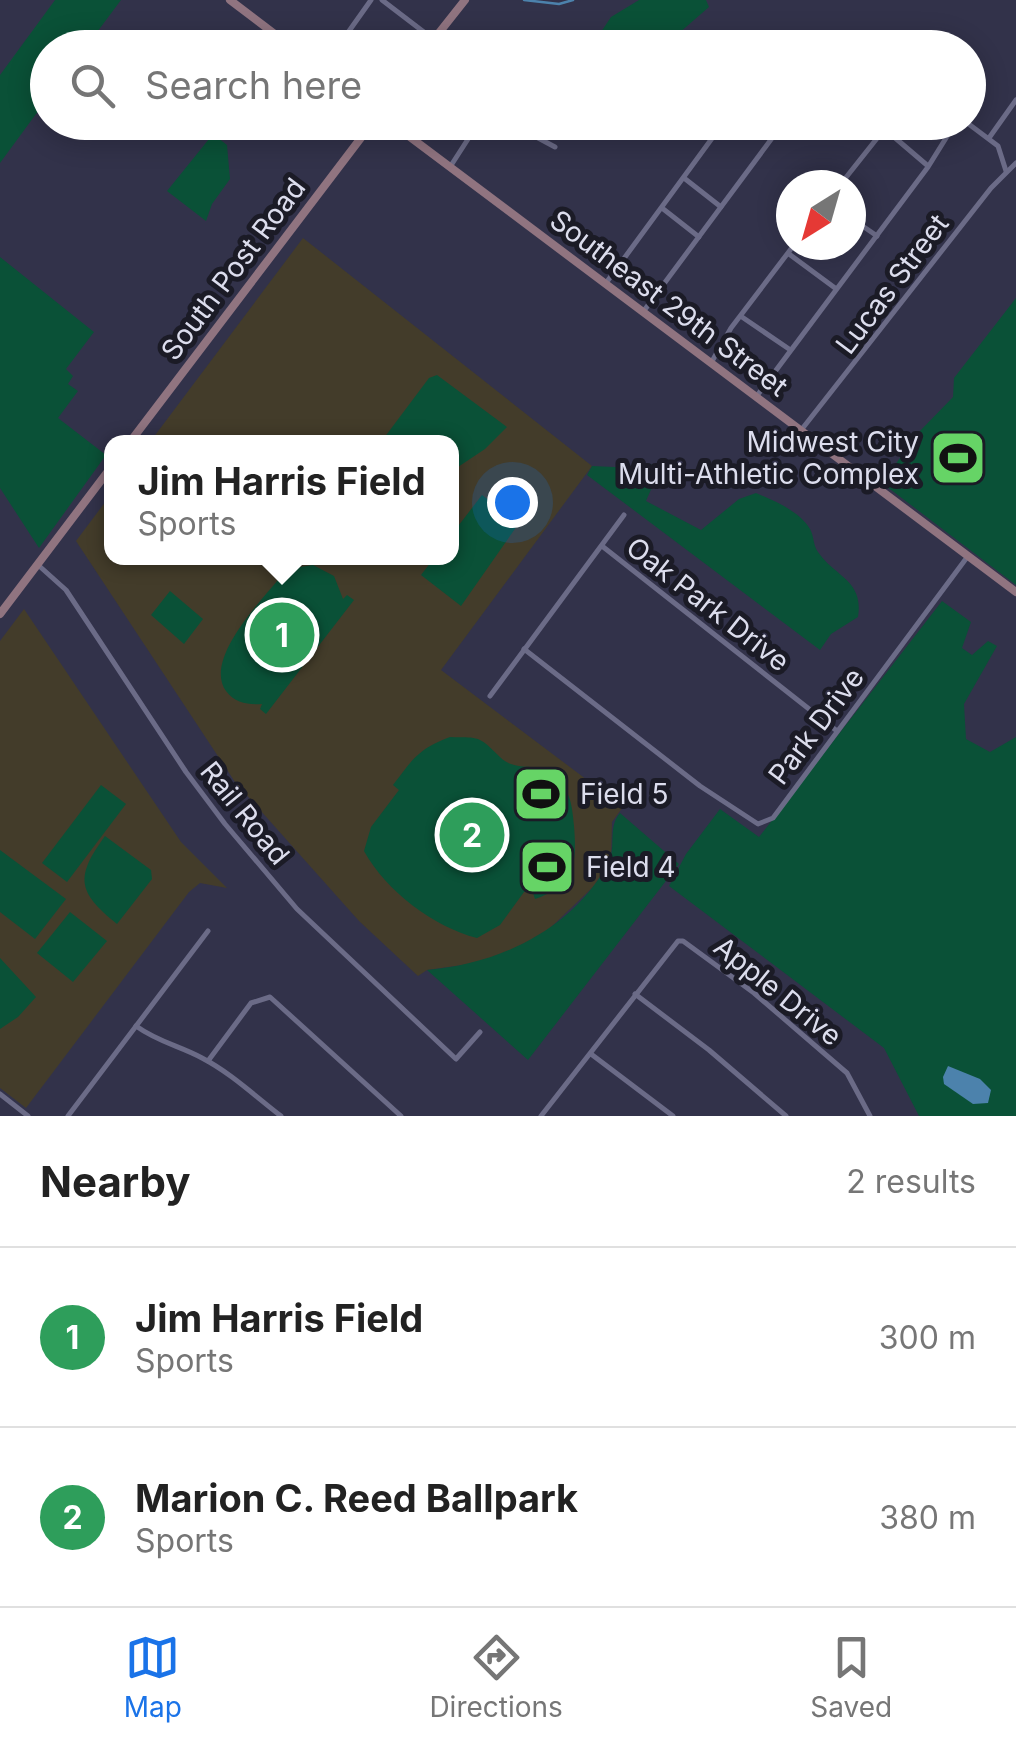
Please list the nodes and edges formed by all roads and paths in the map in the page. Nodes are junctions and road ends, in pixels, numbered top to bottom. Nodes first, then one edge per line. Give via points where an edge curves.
1 (230, 0) edge
2 (372, 0) edge
3 (382, 0) edge
4 (465, 0) edge
5 (269, 30) edge
6 (350, 30) edge
7 (415, 30) edge
8 (441, 30) edge
9 (1016, 100) edge
10 (986, 136) edge
11 (989, 138) junction
12 (358, 140) edge
13 (414, 140) edge
14 (467, 140) edge
15 (543, 140) edge
16 (711, 140) edge
17 (770, 140) edge
18 (876, 140) edge
19 (897, 140) edge
20 (945, 140) edge
21 (556, 147) dead end
22 (1016, 164) edge
23 (450, 167) junction
24 (928, 167) junction
25 (852, 170) edge
26 (1006, 171) junction
27 (684, 178) junction
28 (722, 207) junction
29 (662, 208) junction
30 (866, 228) edge
31 (877, 236) junction
32 (699, 237) junction
33 (785, 260) edge
34 (797, 260) edge
35 (606, 284) junction
36 (836, 289) junction
37 (643, 312) junction
38 (742, 317) junction
39 (790, 349) junction
40 (710, 363) junction
41 (756, 397) junction
42 (801, 430) junction
43 (135, 435) edge
44 (104, 477) edge
45 (624, 515) dead end
46 (602, 546) junction
47 (968, 556) junction
48 (38, 564) junction
49 (1016, 592) edge
50 (0, 614) edge
51 (524, 649) junction
52 (490, 696) dead end
53 (837, 731) junction
54 (208, 931) dead end
55 (636, 994) junction
56 (136, 1026) junction
57 (480, 1032) dead end
58 (590, 1054) junction
59 (208, 1061) junction
60 (0, 1094) edge
61 (28, 1116) edge
62 (68, 1116) edge
63 (282, 1116) edge
64 (401, 1116) edge
65 (541, 1116) edge
66 (672, 1116) edge
67 (786, 1116) edge
68 (870, 1116) edge

1 - 5 main road
2 - 6 street
3 - 7 street
4 - 8 main road
9 - 11 street
10 - 11 street
11 - 26 street via 1004,156
12 - 43 main road, South Post Road
13 - 23 main road, Southeast 29th Street
14 - 23 street
15 - 21 street
16 - 27 street
17 - 28 street
18 - 25 street
19 - 24 street
20 - 24 street
22 - 26 street, Lucas Street
23 - 35 main road, Southeast 29th Street
24 - 31 street
26 - 42 street, Lucas Street
27 - 28 street
27 - 29 street
28 - 32 street
29 - 32 street
29 - 35 street
30 - 31 street
31 - 36 street
32 - 37 street
33 - 38 street
34 - 36 street
35 - 37 main road, Southeast 29th Street
36 - 39 street
37 - 40 main road, Southeast 29th Street
38 - 39 street
38 - 40 street
39 - 41 street
40 - 41 main road, Southeast 29th Street
41 - 42 main road, Southeast 29th Street
42 - 47 main road, Southeast 29th Street
44 - 48 main road
45 - 46 street
46 - 51 street
46 - 53 street, Oak Park Drive
47 - 49 main road, Southeast 29th Street
47 - 53 street, Park Drive
48 - 50 main road
48 - 57 street, Rail Road via 66,590 186,772 297,909 456,1059
51 - 52 street
51 - 53 street, Park Drive via 758,824 773,818
54 - 56 street
55 - 58 street, Apple Drive
55 - 67 street
55 - 68 street, Apple Drive via 672,945 684,941 847,1073
56 - 59 street
56 - 62 street
58 - 65 street, Apple Drive
58 - 66 street
59 - 63 street
59 - 64 street via 251,1003 270,997
60 - 61 street

